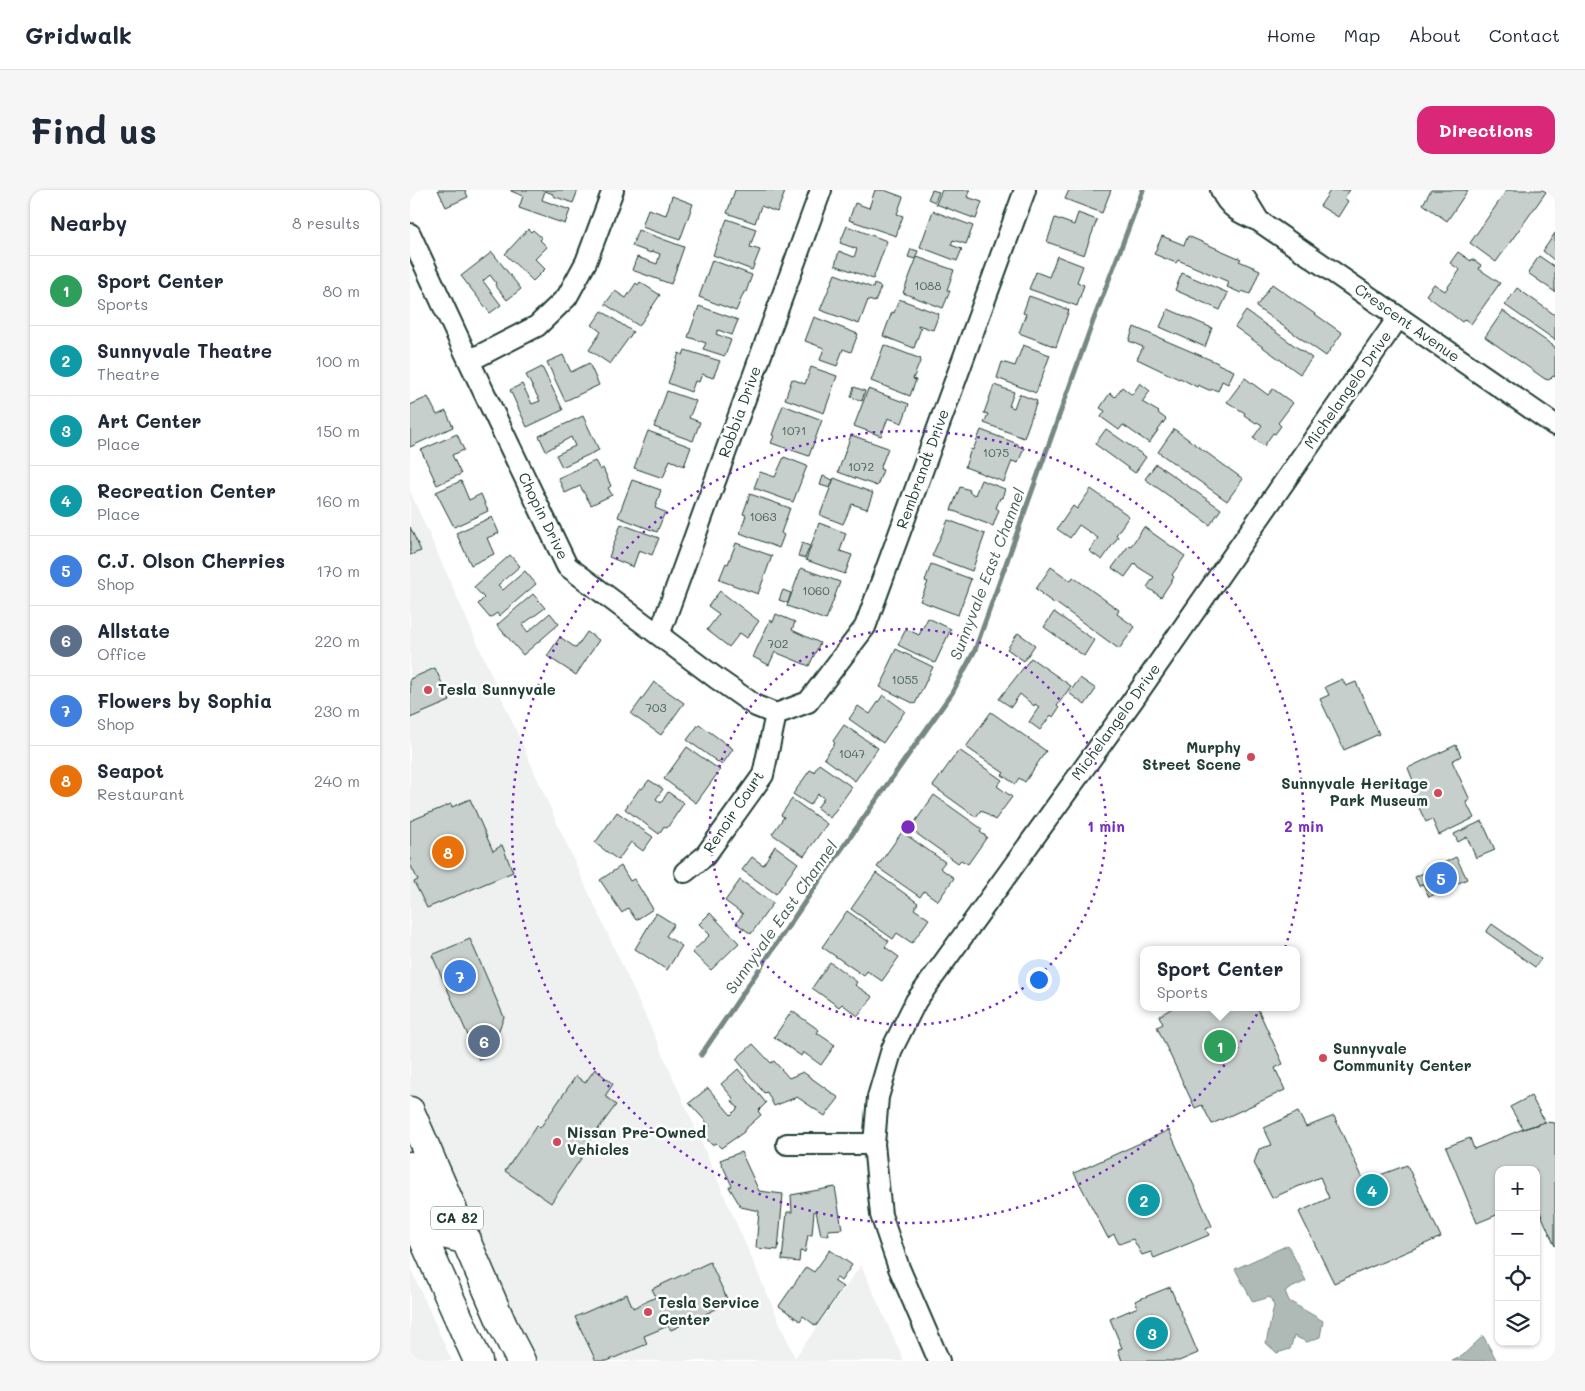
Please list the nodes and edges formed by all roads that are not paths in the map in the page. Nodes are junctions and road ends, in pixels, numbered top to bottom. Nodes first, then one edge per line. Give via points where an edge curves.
1 (613, 190) edge
2 (821, 190) edge
3 (1025, 190) edge
4 (1222, 190) edge
5 (1240, 190) edge
6 (1259, 221) junction
7 (410, 234) edge
8 (1398, 318) junction
9 (469, 361) junction
10 (1555, 425) edge
11 (659, 635) junction
12 (776, 714) junction
13 (685, 872) dead end
14 (410, 1110) edge
15 (787, 1144) dead end
16 (874, 1144) junction
17 (410, 1166) edge
18 (410, 1209) edge
19 (467, 1240) junction
20 (442, 1282) junction
21 (503, 1326) junction
22 (478, 1361) edge
23 (521, 1361) edge
24 (939, 1361) edge

1 - 9 street via 586,262 567,297 537,326
2 - 11 street, Robbia Drive
3 - 12 street, Rembrandt Drive via 864,627 808,702
4 - 6 street, Crescent Avenue via 1237,211
5 - 6 street, Crescent Avenue
6 - 8 street, Crescent Avenue
7 - 9 street, Chopin Drive
8 - 10 street, Crescent Avenue
8 - 16 street, Michelangelo Drive via 1133,700 916,1001 892,1049 880,1089
9 - 11 street, Chopin Drive via 567,566
11 - 12 street, Chopin Drive via 756,706
12 - 13 street, Renoir Court via 763,775 706,856
14 - 19 main road, CA 82
15 - 16 street
16 - 24 street, Michelangelo Drive via 881,1215 899,1268
17 - 19 main road via 443,1234
18 - 20 main road, CA 82
19 - 21 main road, CA 82
20 - 21 main road via 457,1281
20 - 22 main road, CA 82
21 - 23 main road, CA 82

